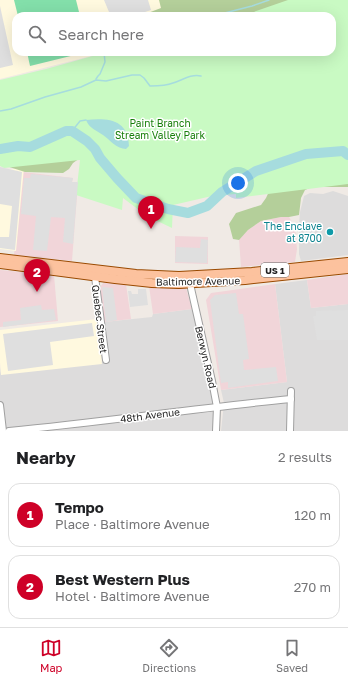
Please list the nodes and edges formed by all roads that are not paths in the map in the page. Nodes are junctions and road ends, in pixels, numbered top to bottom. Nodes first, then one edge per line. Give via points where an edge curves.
1 (0, 258) edge
2 (348, 262) edge
3 (0, 264) edge
4 (348, 269) edge
5 (95, 277) junction
6 (190, 284) junction
7 (106, 360) dead end
8 (291, 391) dead end
9 (291, 399) junction
10 (0, 405) edge
11 (217, 407) junction
12 (3, 431) edge
13 (9, 431) edge
14 (216, 431) edge
15 (290, 431) edge

1 - 2 main road, Baltimore Avenue / US 1 via 136,274 179,276 252,272
3 - 5 main road, Baltimore Avenue / US 1
4 - 6 main road, Baltimore Avenue / US 1
5 - 6 main road, Baltimore Avenue / US 1
5 - 7 street, Quebec Street
6 - 11 street, Berwyn Road
8 - 9 street
9 - 11 street, 48th Avenue
9 - 15 street
10 - 12 street
11 - 13 street, 48th Avenue
11 - 14 street, Berwyn Road

